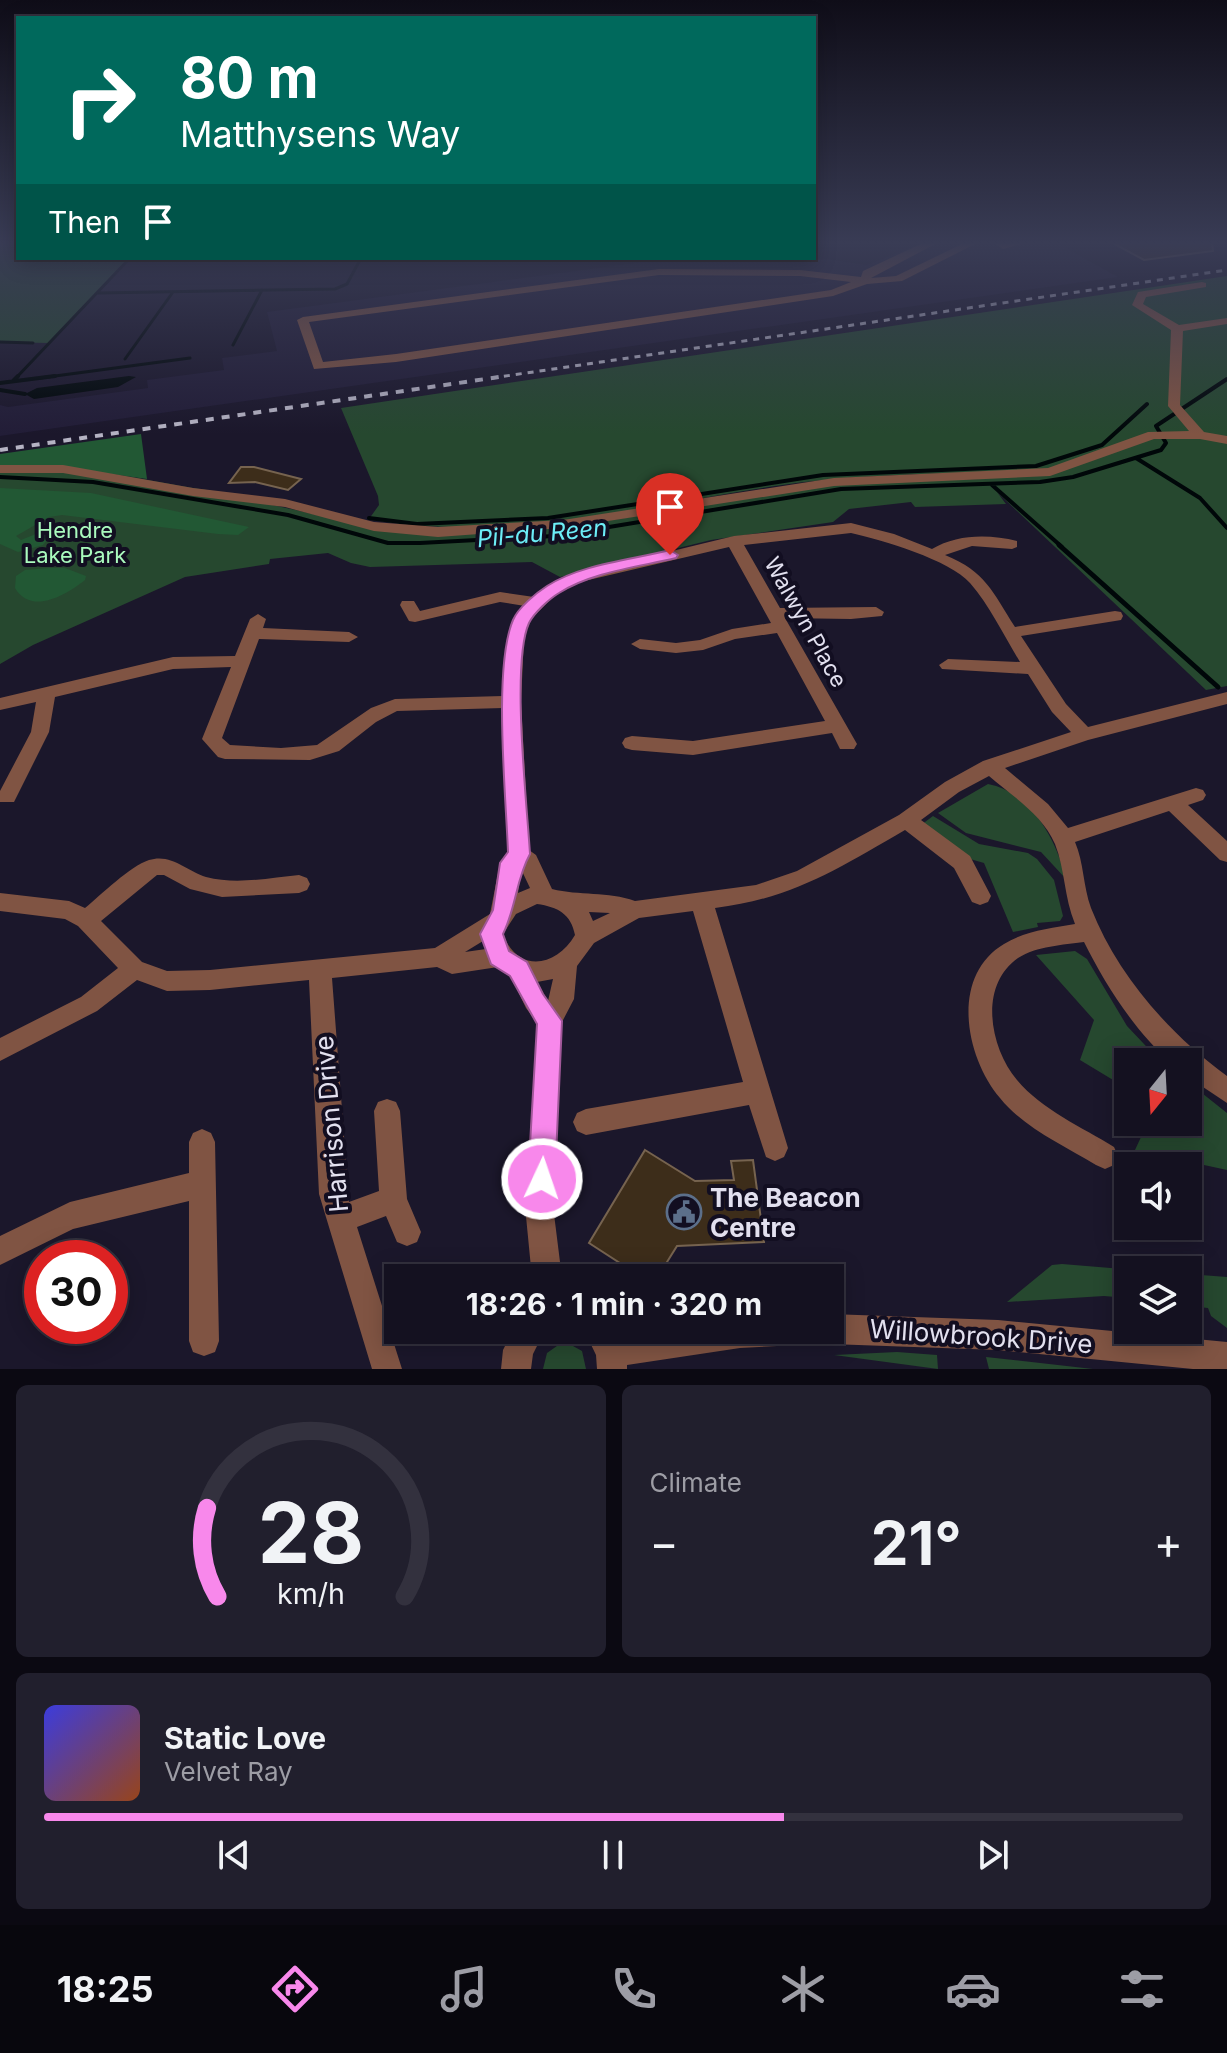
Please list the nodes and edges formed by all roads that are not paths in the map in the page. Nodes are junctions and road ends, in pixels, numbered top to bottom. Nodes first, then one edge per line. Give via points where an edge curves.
1 (408, 306) edge
2 (746, 306) edge
3 (1137, 306) edge
4 (1227, 321) edge
5 (1177, 329) junction
6 (1200, 435) junction
7 (1227, 440) edge
8 (0, 469) edge
9 (734, 541) junction
10 (1012, 544) dead end
11 (935, 554) junction
12 (535, 602) junction
13 (408, 605) dead end
14 (876, 612) dead end
15 (1115, 616) dead end
16 (780, 620) junction
17 (1010, 633) junction
18 (349, 637) dead end
19 (640, 644) dead end
20 (242, 661) junction
21 (948, 665) dead end
22 (1032, 668) junction
23 (46, 695) junction
24 (1227, 698) edge
25 (512, 702) junction
26 (0, 704) edge
27 (837, 726) junction
28 (1084, 735) junction
29 (632, 743) dead end
30 (847, 744) dead end
31 (990, 766) junction
32 (1196, 795) dead end
33 (7, 797) dead end
34 (1173, 803) junction
35 (906, 820) junction
36 (1063, 838) junction
37 (519, 854) junction
38 (1227, 854) edge
39 (299, 884) dead end
40 (544, 896) junction
41 (980, 896) dead end
42 (0, 902) edge
43 (567, 902) junction
44 (702, 903) junction
45 (635, 910) junction
46 (500, 915) junction
47 (86, 920) junction
48 (1092, 931) junction
49 (586, 936) junction
50 (439, 957) junction
51 (509, 963) junction
52 (566, 964) junction
53 (320, 967) junction
54 (134, 969) junction
55 (550, 1021) junction
56 (1172, 1048) edge
57 (0, 1050) edge
58 (1202, 1072) edge
59 (758, 1091) junction
60 (1227, 1091) edge
61 (387, 1111) dead end
62 (586, 1122) dead end
63 (202, 1142) dead end
64 (775, 1148) dead end
65 (1105, 1156) dead end
66 (201, 1184) junction
67 (393, 1200) junction
68 (339, 1220) junction
69 (407, 1232) dead end
70 (0, 1251) edge
71 (545, 1264) edge
72 (844, 1330) edge
73 (204, 1341) dead end
74 (522, 1344) edge
75 (654, 1344) edge
76 (607, 1350) edge
77 (1227, 1357) edge
78 (387, 1369) edge
79 (516, 1369) edge

1 - 2 street via 303,320 318,366
3 - 5 street
4 - 5 street
5 - 6 street via 1177,411
6 - 7 street
6 - 8 street via 1153,435 1050,472 834,482 523,528 399,530 246,493 76,471
9 - 11 street via 851,528
9 - 12 street via 575,579
9 - 16 street, Walwyn Place
10 - 11 street via 956,544
11 - 17 street via 977,581
12 - 13 street via 474,600 415,617
12 - 25 street via 515,637
14 - 16 street via 851,617 811,610
15 - 17 street
16 - 19 street via 703,645 660,652
16 - 27 street, Walwyn Place
17 - 22 street
18 - 20 street via 256,626
20 - 23 street via 173,663
20 - 25 street via 212,739 225,752 314,754 378,710 395,705
21 - 22 street
22 - 28 street
23 - 26 street
23 - 33 street via 40,732
24 - 28 street
25 - 37 street
27 - 29 street via 720,753
27 - 30 street, Walwyn Place
28 - 31 street
31 - 35 street
31 - 36 street
32 - 34 street
34 - 36 street
34 - 38 street
35 - 41 street via 962,862
35 - 44 street via 805,877 756,894
36 - 48 street via 1080,908
37 - 40 street via 528,861
37 - 46 street via 511,863
39 - 47 street via 229,888 197,883 165,865 152,867
40 - 43 street
40 - 46 street via 516,901
42 - 47 street via 69,910
43 - 45 street
43 - 49 street via 578,911
44 - 45 street
44 - 59 street
45 - 49 street
46 - 50 street
46 - 51 street via 492,934
47 - 54 street
48 - 56 street via 1149,1027
48 - 65 street via 1038,940 1008,953 987,980 980,1024 984,1046 1008,1089
49 - 52 street via 581,950
50 - 51 street via 452,964
50 - 53 street
51 - 52 street via 543,972
51 - 55 street
52 - 55 street via 562,999
53 - 54 street via 167,981
53 - 68 street, Harrison Drive
54 - 57 street via 89,1004
55 - 71 street via 539,1206
58 - 60 street
59 - 62 street
59 - 64 street
61 - 67 street
63 - 66 street
66 - 70 street via 70,1216
66 - 73 street
67 - 68 street
67 - 69 street
68 - 78 street, Harrison Drive
72 - 77 street, Willowbrook Drive via 998,1335
74 - 79 street
75 - 76 street

